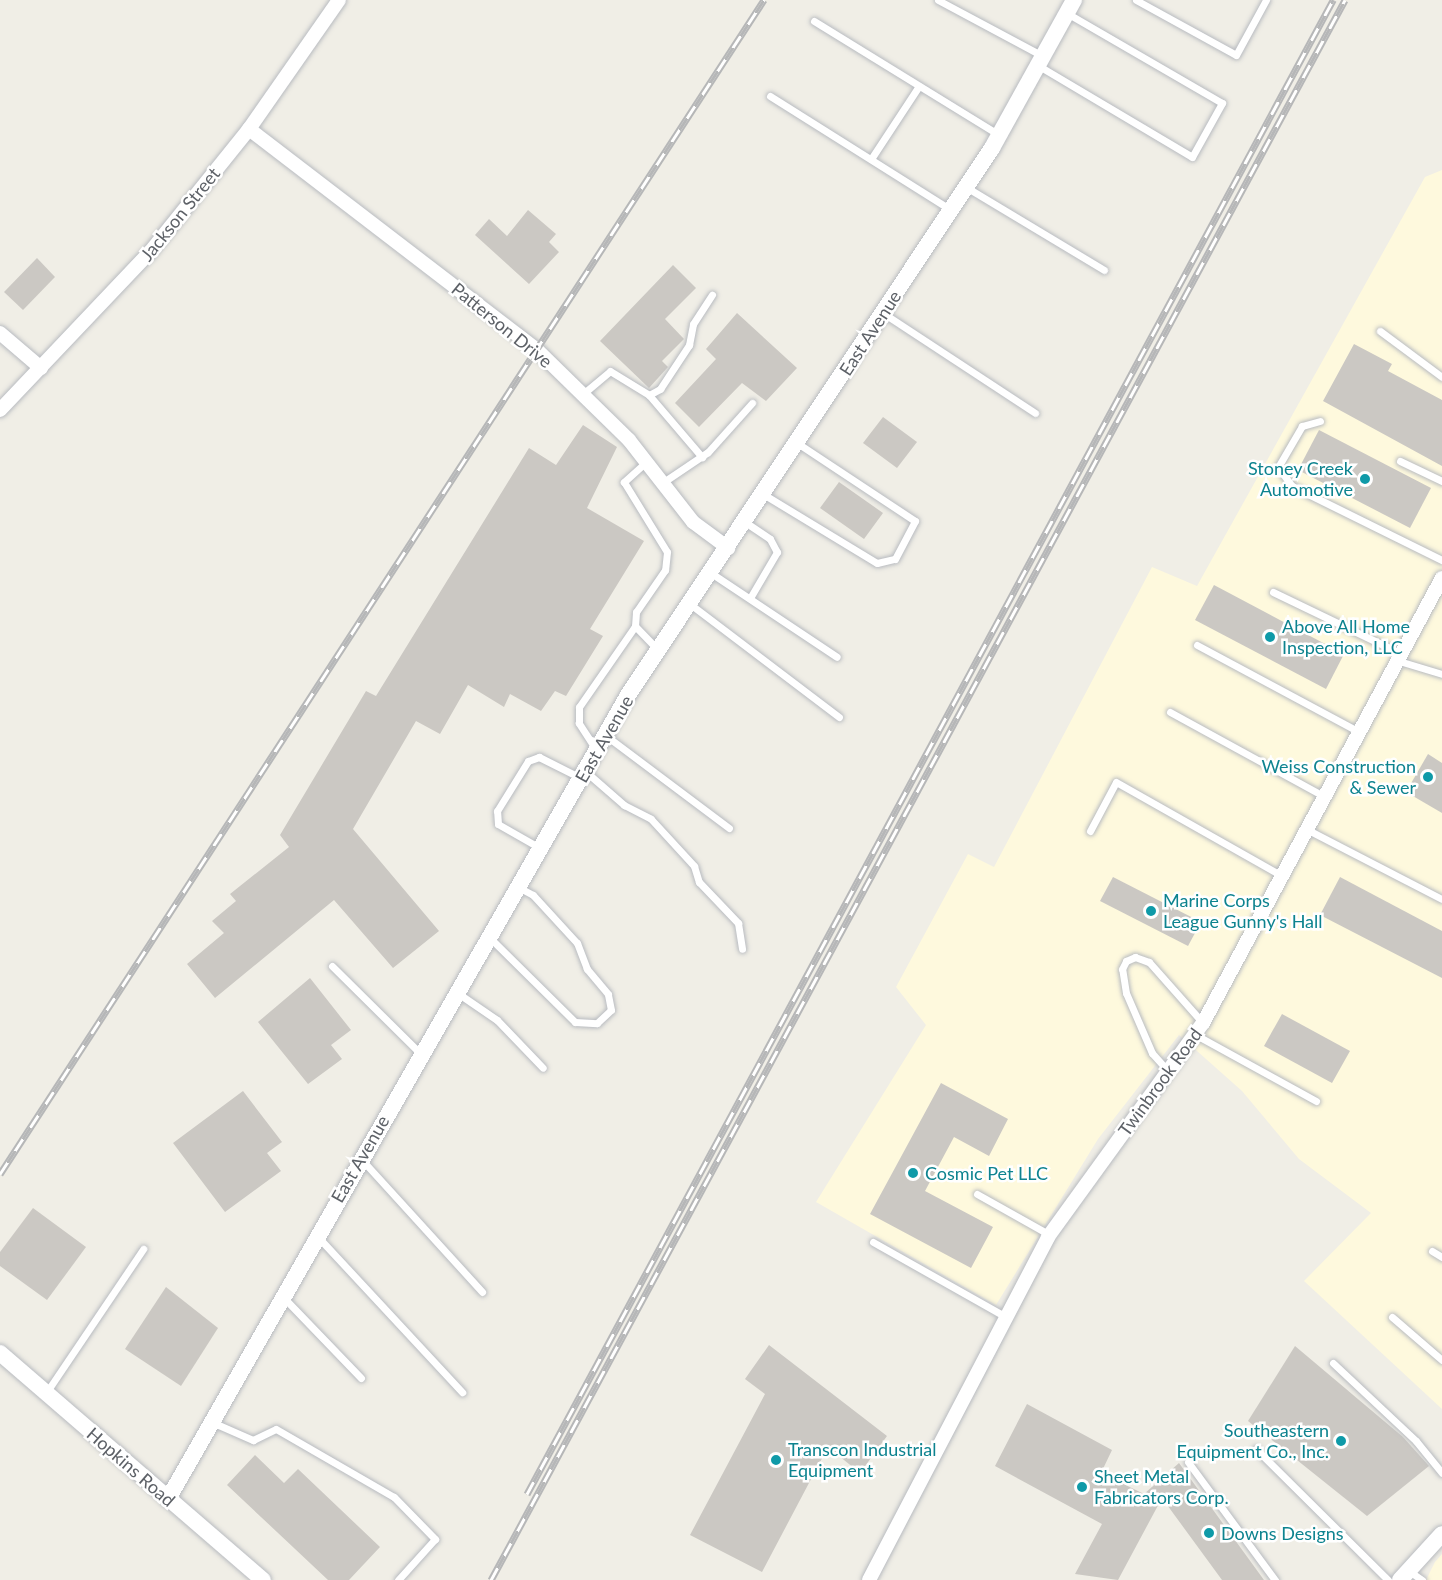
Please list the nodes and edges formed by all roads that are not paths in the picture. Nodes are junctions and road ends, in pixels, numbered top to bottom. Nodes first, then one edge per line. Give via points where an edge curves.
1 (339, 0) edge
2 (938, 0) edge
3 (1136, 0) edge
4 (1266, 0) edge
5 (1070, 7) edge
6 (814, 21) dead end
7 (1040, 61) junction
8 (919, 86) junction
9 (770, 96) dead end
10 (249, 129) junction
11 (999, 135) junction
12 (871, 159) junction
13 (966, 187) junction
14 (951, 210) junction
15 (1104, 270) dead end
16 (712, 295) dead end
17 (883, 313) junction
18 (1380, 331) dead end
19 (0, 333) edge
20 (41, 368) junction
21 (1442, 377) edge
22 (584, 393) junction
23 (649, 395) junction
24 (752, 403) dead end
25 (0, 410) edge
26 (1035, 413) dead end
27 (1320, 421) dead end
28 (797, 443) junction
29 (702, 457) junction
30 (1400, 461) dead end
31 (646, 462) junction
32 (1442, 481) edge
33 (662, 483) junction
34 (764, 494) junction
35 (745, 522) junction
36 (728, 548) junction
37 (1442, 560) edge
38 (711, 573) junction
39 (1442, 578) edge
40 (1273, 592) dead end
41 (750, 598) junction
42 (690, 604) junction
43 (635, 626) junction
44 (1197, 645) dead end
45 (658, 651) junction
46 (837, 657) dead end
47 (1400, 658) junction
48 (1442, 674) edge
49 (1170, 712) dead end
50 (840, 717) dead end
51 (1361, 733) junction
52 (605, 735) junction
53 (597, 750) junction
54 (583, 775) junction
55 (1327, 798) junction
56 (729, 828) dead end
57 (1090, 831) dead end
58 (1310, 831) junction
59 (540, 848) junction
60 (1284, 878) junction
61 (518, 887) junction
62 (1442, 899) edge
63 (489, 937) junction
64 (742, 949) dead end
65 (332, 966) dead end
66 (456, 992) junction
67 (1200, 1029) junction
68 (421, 1054) junction
69 (543, 1068) dead end
70 (1171, 1074) junction
71 (1316, 1101) dead end
72 (360, 1158) junction
73 (976, 1194) dead end
74 (1050, 1235) junction
75 (316, 1236) junction
76 (873, 1242) dead end
77 (144, 1249) dead end
78 (1432, 1251) dead end
79 (1442, 1257) edge
80 (482, 1292) dead end
81 (282, 1296) junction
82 (1392, 1317) dead end
83 (1008, 1318) junction
84 (0, 1353) edge
85 (1442, 1360) edge
86 (1334, 1363) dead end
87 (361, 1378) dead end
88 (462, 1392) dead end
89 (46, 1394) junction
90 (212, 1422) junction
91 (1256, 1449) dead end
92 (1188, 1462) dead end
93 (1442, 1473) edge
94 (168, 1499) junction
95 (1442, 1534) edge
96 (1410, 1577) edge
97 (263, 1580) edge
98 (398, 1580) edge
99 (869, 1580) edge
100 (1275, 1580) edge
101 (1388, 1580) edge

1 - 10 street, Jackson Street
2 - 7 lane
3 - 4 lane via 1236,55
5 - 7 street, East Avenue
5 - 7 lane via 1222,103 1192,157
6 - 8 lane
7 - 11 street, East Avenue
8 - 11 lane
8 - 12 lane
9 - 12 lane
10 - 20 street, Jackson Street via 151,251
10 - 22 street, Patterson Drive via 536,349
11 - 13 street, East Avenue
12 - 14 lane
13 - 14 street, East Avenue
13 - 15 lane
14 - 17 street, East Avenue
16 - 23 lane via 693,324 689,345 660,389
17 - 26 lane
17 - 28 street, East Avenue
18 - 21 lane
19 - 20 street
20 - 25 street, Jackson Street
22 - 23 lane via 610,371
22 - 31 street, Patterson Drive
23 - 29 lane
24 - 29 lane
27 - 37 lane via 1302,426 1278,467 1292,486
28 - 34 street, East Avenue
28 - 34 lane via 915,521 895,559 877,563
29 - 33 lane
30 - 32 lane
31 - 33 street, Patterson Drive
31 - 43 lane via 624,482 667,552 665,570 636,612
33 - 36 street, Patterson Drive via 693,522
34 - 35 street, East Avenue
35 - 36 street, East Avenue
35 - 41 lane via 770,539 777,552
36 - 38 street, East Avenue
38 - 41 lane
38 - 42 street, East Avenue
39 - 47 street, Twinbrook Road
40 - 47 lane
41 - 46 lane
42 - 45 street, East Avenue
42 - 50 lane
43 - 45 lane
43 - 53 lane via 579,707 579,723
44 - 51 lane
45 - 52 street, East Avenue
47 - 48 lane
47 - 51 street, Twinbrook Road
49 - 55 lane
51 - 55 street, Twinbrook Road
52 - 53 street, East Avenue
52 - 56 lane
53 - 54 street, East Avenue
54 - 59 street, East Avenue
54 - 59 lane via 538,757 528,761 496,811 498,824
54 - 64 lane via 651,819 694,866 699,882 738,923
55 - 58 street, Twinbrook Road
57 - 60 lane via 1116,782
58 - 60 street, Twinbrook Road
58 - 62 lane
59 - 61 street, East Avenue
60 - 67 street, Twinbrook Road
61 - 63 street, East Avenue
61 - 63 lane via 533,896 577,943 587,969 608,994 610,1010 597,1023 575,1022
63 - 66 street, East Avenue
65 - 68 lane
66 - 68 street, East Avenue
66 - 69 lane via 498,1020
67 - 70 street, Twinbrook Road
67 - 70 lane via 1149,962 1135,957 1126,961 1126,993 1152,1053
67 - 71 lane
68 - 72 street, East Avenue
70 - 74 street, Twinbrook Road via 1085,1181
72 - 75 street, East Avenue
72 - 80 lane
73 - 74 lane
74 - 83 street, Twinbrook Road
75 - 81 street, East Avenue
75 - 88 lane via 345,1260
76 - 83 lane
77 - 89 lane
78 - 79 lane
81 - 87 lane
81 - 90 street, East Avenue
82 - 85 lane
83 - 99 street, Twinbrook Road
84 - 89 street, Hopkins Road
86 - 93 lane via 1416,1441
89 - 94 street, Hopkins Road
90 - 94 street, East Avenue
90 - 98 lane via 253,1440 276,1429 394,1497 435,1539
91 - 101 lane
92 - 100 lane
94 - 97 street, Hopkins Road
95 - 96 street

